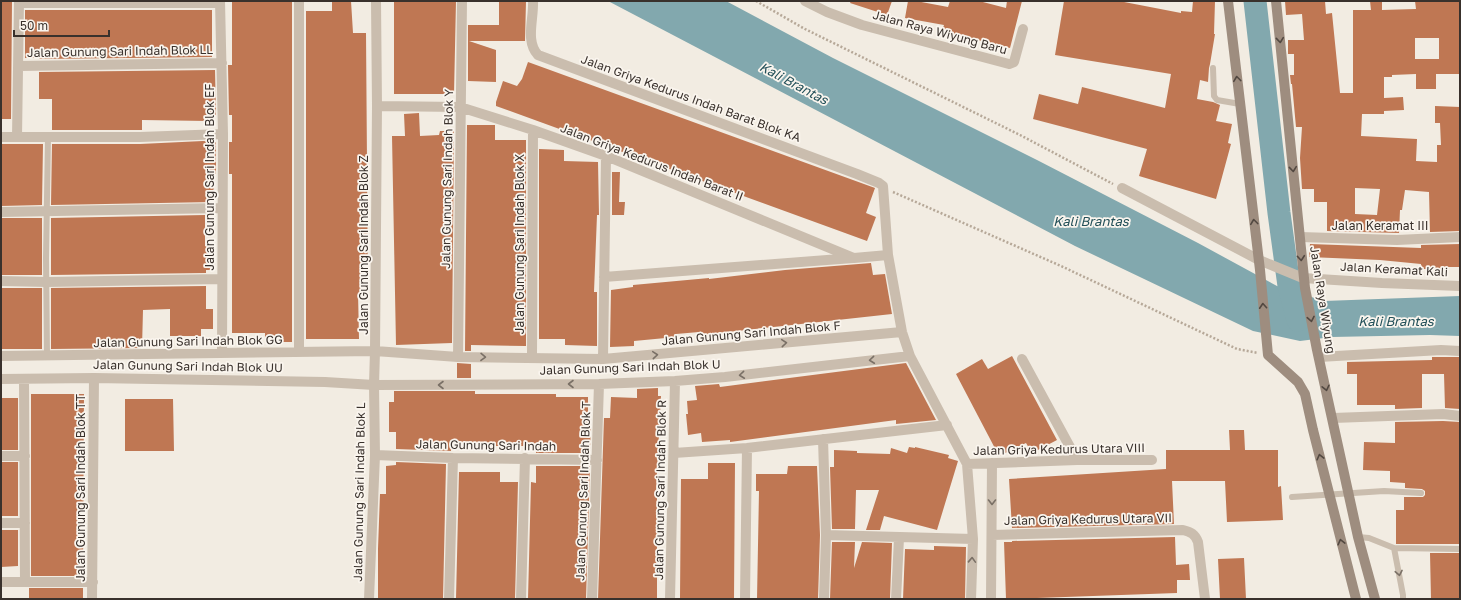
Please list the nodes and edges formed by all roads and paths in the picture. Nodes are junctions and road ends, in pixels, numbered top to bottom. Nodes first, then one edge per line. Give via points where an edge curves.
1 (299, 1) edge
2 (376, 1) edge
3 (462, 1) edge
4 (533, 1) edge
5 (756, 1) edge
6 (805, 1) edge
7 (1228, 1) edge
8 (1276, 1) edge
9 (19, 2) edge
10 (220, 2) edge
11 (1023, 29) dead end
12 (222, 63) junction
13 (19, 66) junction
14 (1213, 68) dead end
15 (1240, 104) junction
16 (377, 106) junction
17 (460, 107) junction
18 (533, 130) junction
19 (223, 134) junction
20 (1, 137) edge
21 (17, 137) junction
22 (48, 137) junction
23 (606, 156) junction
24 (884, 188) junction
25 (1122, 188) joint
26 (222, 208) junction
27 (46, 211) junction
28 (1, 212) edge
29 (1300, 237) junction
30 (1460, 237) edge
31 (888, 255) junction
32 (854, 258) junction
33 (1262, 265) junction
34 (604, 277) junction
35 (1303, 278) junction
36 (221, 280) junction
37 (1, 281) edge
38 (47, 282) junction
39 (1460, 286) edge
40 (902, 332) junction
41 (375, 351) junction
42 (1460, 351) edge
43 (299, 352) junction
44 (222, 353) junction
45 (1318, 353) junction
46 (1268, 355) junction
47 (1, 356) edge
48 (47, 356) junction
49 (910, 356) junction
50 (458, 357) junction
51 (532, 358) junction
52 (603, 359) junction
53 (1022, 359) dead end
54 (94, 378) junction
55 (1, 379) edge
56 (24, 379) junction
57 (675, 381) junction
58 (599, 384) junction
59 (374, 385) junction
60 (1460, 416) edge
61 (1333, 418) junction
62 (947, 425) junction
63 (823, 439) junction
64 (747, 448) junction
65 (674, 453) junction
66 (375, 455) junction
67 (1, 456) edge
68 (25, 456) junction
69 (453, 458) junction
70 (525, 458) junction
71 (597, 460) junction
72 (1078, 460) junction
73 (1152, 460) dead end
74 (967, 464) junction
75 (992, 464) junction
76 (1349, 492) junction
77 (1421, 493) dead end
78 (1330, 494) junction
79 (1292, 497) dead end
80 (1, 523) edge
81 (25, 523) junction
82 (826, 535) junction
83 (992, 535) junction
84 (1358, 537) junction
85 (899, 538) junction
86 (973, 540) junction
87 (1394, 548) junction
88 (1460, 549) edge
89 (1368, 574) junction
90 (1351, 579) junction
91 (1, 582) edge
92 (25, 582) junction
93 (93, 582) junction
94 (92, 599) edge
95 (369, 599) edge
96 (449, 599) edge
97 (521, 599) edge
98 (592, 599) edge
99 (670, 599) edge
100 (745, 599) edge
101 (824, 599) edge
102 (896, 599) edge
103 (971, 599) edge
104 (991, 599) edge
105 (1205, 599) edge
106 (1356, 599) edge
107 (1375, 599) edge
108 (1403, 599) edge

1 - 43 street
2 - 16 street, Jalan Gunung Sari Indah Blok Z
3 - 17 street, Jalan Gunung Sari Indah Blok Y
4 - 24 street, Jalan Griya Kedurus Indah Barat Blok KA via 531,41 538,55 868,178
5 - 25 path via 805,29
6 - 11 street, Jalan Raya Wiyung Baru via 862,25 1009,64 1014,62
15 -> 7 main road
8 -> 29 main road, Jalan Raya Wiyung
9 - 10 street
9 - 13 street
10 - 12 street, Jalan Gunung Sari Indah Blok EF
12 - 13 street, Jalan Gunung Sari Indah Blok LL
12 - 19 street, Jalan Gunung Sari Indah Blok EF
13 - 21 street
14 - 15 lane via 1214,96 1217,100
33 -> 15 main road
16 - 17 street, Jalan Griya Kedurus Indah Barat II
16 - 41 street, Jalan Gunung Sari Indah Blok Z
17 - 18 street, Jalan Griya Kedurus Indah Barat II
17 - 50 street, Jalan Gunung Sari Indah Blok Y
18 - 23 street, Jalan Griya Kedurus Indah Barat II
18 - 51 street, Jalan Gunung Sari Indah Blok X
19 - 22 street via 140,138
19 - 26 street, Jalan Gunung Sari Indah Blok EF
20 - 21 street
21 - 22 street
22 - 27 lane
23 - 32 street, Jalan Griya Kedurus Indah Barat II
23 - 34 street
24 - 31 street
24 - 46 path via 1061,266 1237,349
25 - 33 street, Jalan Keramat Kali
26 - 27 street
26 - 36 street, Jalan Gunung Sari Indah Blok EF
27 - 28 street
27 - 38 lane
29 - 30 street, Jalan Keramat III via 1397,240
29 -> 35 main road, Jalan Raya Wiyung
31 - 32 street, Jalan Griya Kedurus Indah Barat II
31 - 40 street
32 - 34 street
33 - 35 street, Jalan Keramat Kali
46 -> 33 main road
34 - 52 street
35 - 39 street, Jalan Keramat Kali
35 -> 45 main road, Jalan Raya Wiyung
36 - 38 street
36 - 44 street, Jalan Gunung Sari Indah Blok EF
37 - 38 street
38 - 48 lane
40 - 49 street
52 -> 40 street, Jalan Gunung Sari Indah Blok F
41 - 43 street, Jalan Gunung Sari Indah Blok GG
41 - 50 street, Jalan Gunung Sari Indah Blok F
41 - 59 street, Jalan Gunung Sari Indah Blok Z
42 - 45 street
43 - 44 street, Jalan Gunung Sari Indah Blok GG
44 - 48 street, Jalan Gunung Sari Indah Blok GG
45 -> 61 main road, Jalan Raya Wiyung
78 -> 46 main road via 1306,394 1298,382
47 - 48 street, Jalan Gunung Sari Indah Blok GG
49 -> 57 street, Jalan Gunung Sari Indah Blok U
49 - 62 street
50 -> 51 street, Jalan Gunung Sari Indah Blok F
51 - 52 street, Jalan Gunung Sari Indah Blok F
53 - 72 street
54 - 56 street, Jalan Gunung Sari Indah Blok UU
54 - 59 street, Jalan Gunung Sari Indah Blok UU
54 - 93 street, Jalan Gunung Sari Indah Blok TT
55 - 56 street, Jalan Gunung Sari Indah Blok UU
56 - 68 street
57 - 58 street, Jalan Gunung Sari Indah Blok U
57 - 65 street, Jalan Gunung Sari Indah Blok R
58 -> 59 street, Jalan Gunung Sari Indah Blok U
58 - 71 street, Jalan Gunung Sari Indah Blok T
59 - 66 street, Jalan Gunung Sari Indah Blok L
60 - 61 street via 1442,414
61 - 76 main road, Jalan Raya Wiyung
62 - 63 street
62 - 74 street
63 - 64 street
63 - 82 street
64 - 65 street
64 - 100 street
65 - 99 street, Jalan Gunung Sari Indah Blok R
66 - 69 street, Jalan Gunung Sari Indah
66 - 95 street, Jalan Gunung Sari Indah Blok L
67 - 68 street
68 - 81 street
69 - 70 street, Jalan Gunung Sari Indah
69 - 96 street
70 - 71 street, Jalan Gunung Sari Indah
70 - 97 street
71 - 98 street, Jalan Gunung Sari Indah Blok T
72 - 73 street, Jalan Griya Kedurus Utara VIII
72 - 75 street, Jalan Griya Kedurus Utara VIII
74 - 75 street, Jalan Griya Kedurus Utara VIII
74 - 86 street
75 -> 83 street
76 - 77 lane
76 - 78 lane
76 - 84 main road, Jalan Raya Wiyung
78 - 79 lane
90 -> 78 main road
80 - 81 street
81 - 92 street
82 - 85 street
82 - 101 street
83 - 104 street
83 - 105 street, Jalan Griya Kedurus Utara VII via 1183,530 1191,532 1197,539
84 - 87 lane via 1369,538
84 - 89 main road, Jalan Raya Wiyung
85 - 86 street
85 - 102 street
103 -> 86 street
87 - 88 lane
87 -> 108 lane
89 - 90 main road
89 - 107 main road, Jalan Raya Wiyung
90 - 106 main road
91 - 92 street
92 - 93 street
93 - 94 street, Jalan Gunung Sari Indah Blok TT

